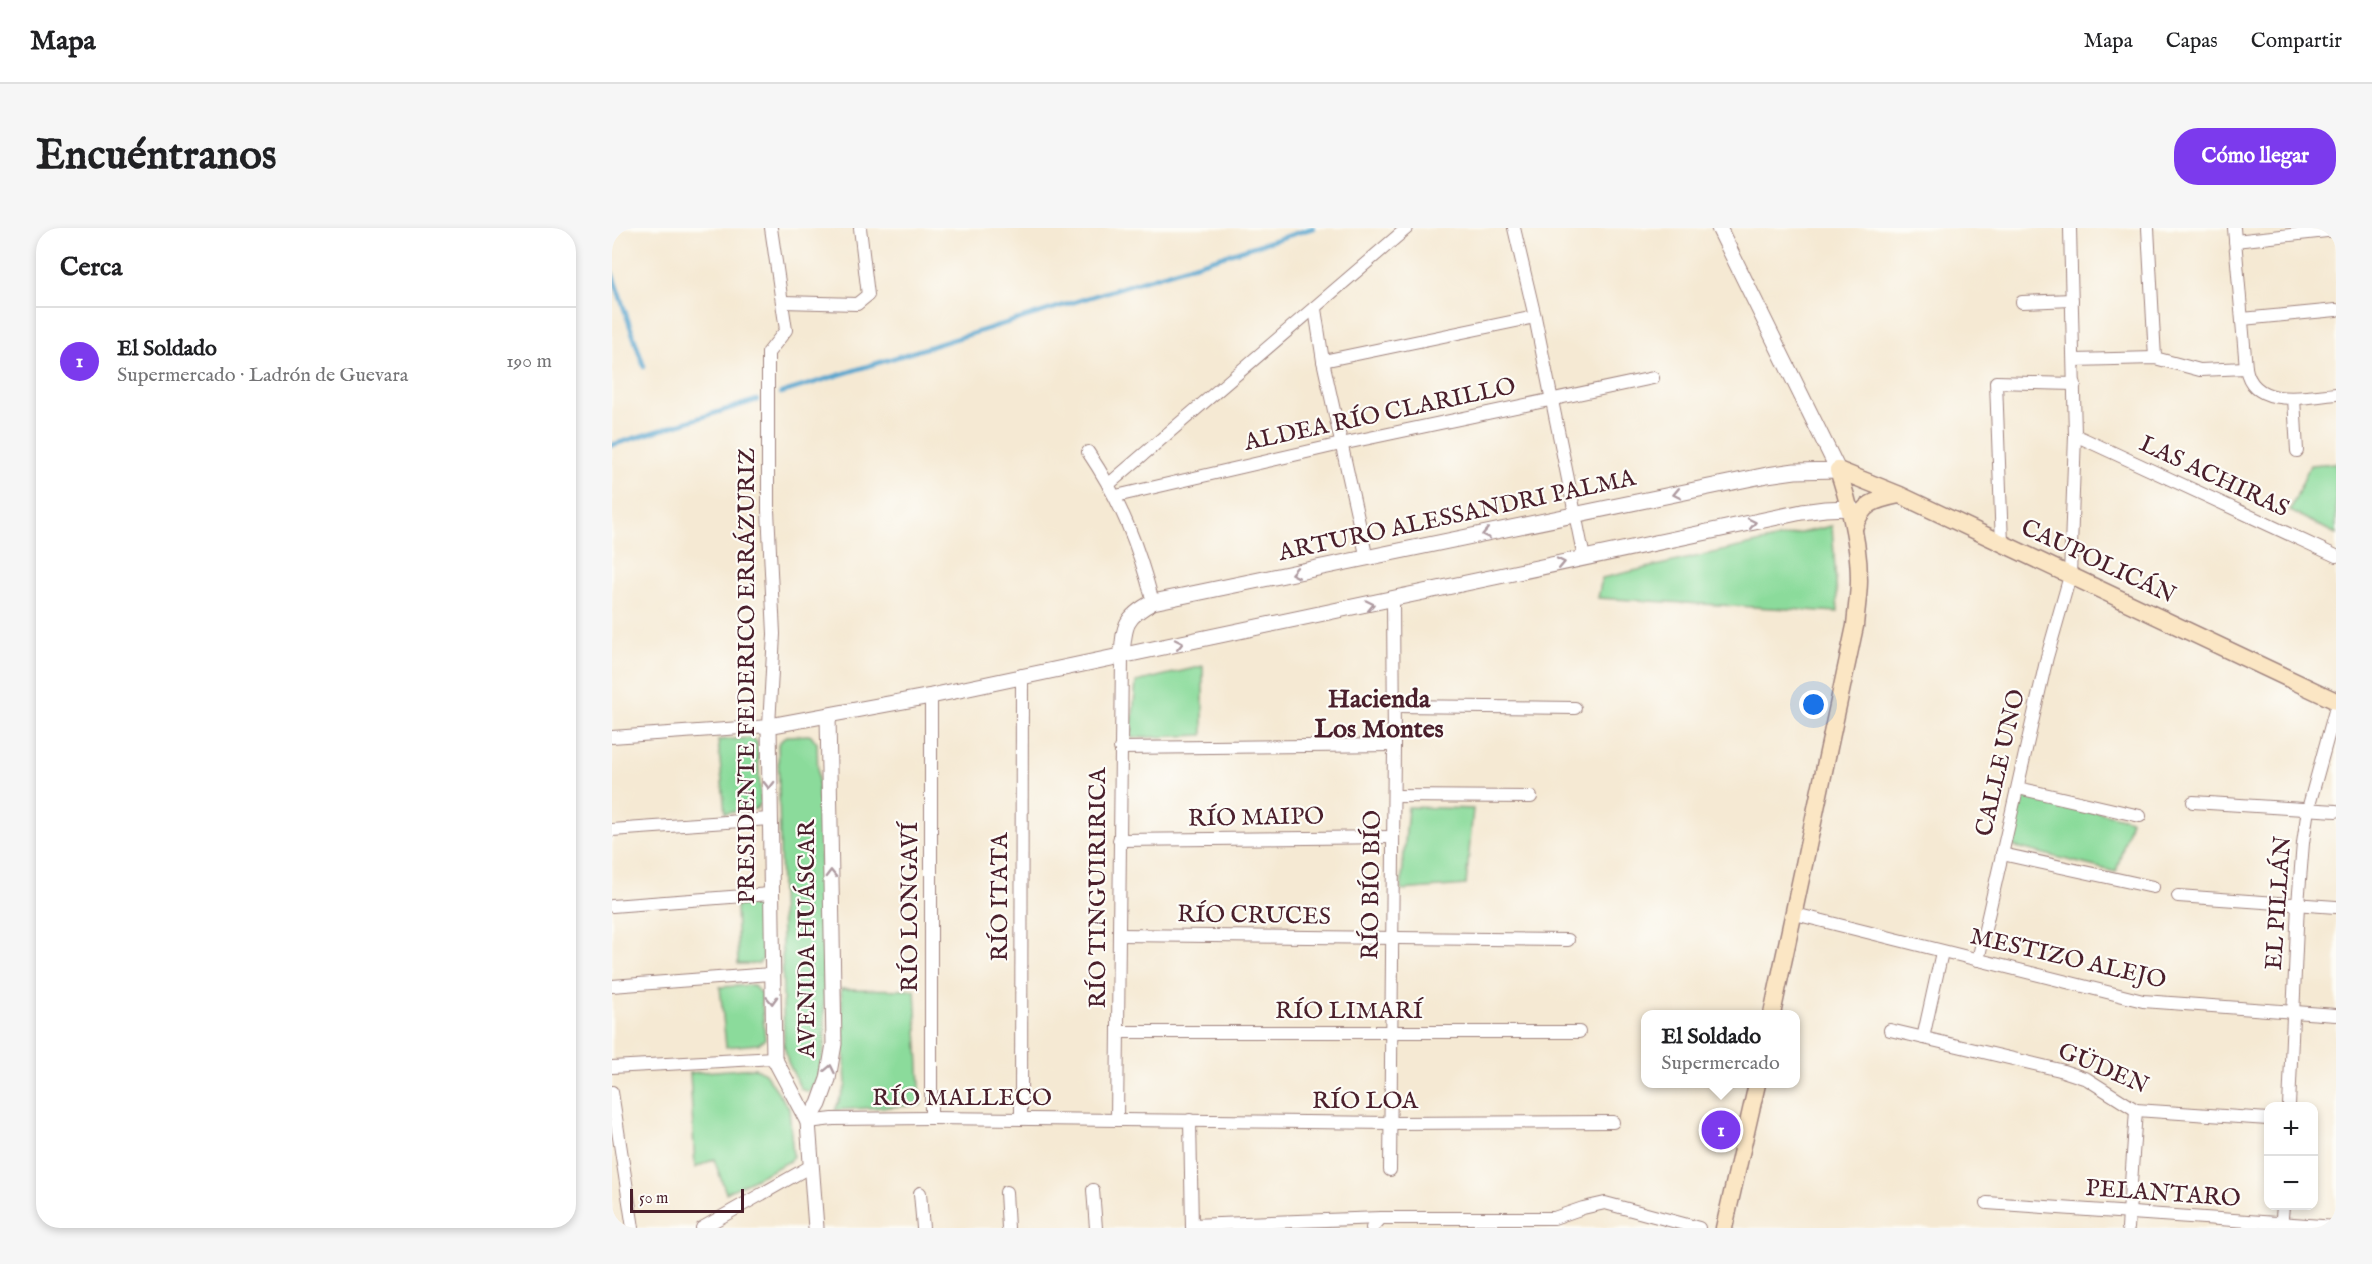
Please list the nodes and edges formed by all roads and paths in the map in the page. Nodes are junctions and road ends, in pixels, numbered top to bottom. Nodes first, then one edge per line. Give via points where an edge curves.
1 (771, 228) edge
2 (860, 228) edge
3 (1407, 228) edge
4 (1514, 228) edge
5 (1719, 228) edge
6 (2070, 228) edge
7 (2148, 228) edge
8 (2336, 231) edge
9 (2234, 234) edge
10 (2073, 300) junction
11 (783, 302) junction
12 (2022, 302) dead end
13 (1315, 309) junction
14 (2336, 310) edge
15 (1535, 317) junction
16 (2241, 319) junction
17 (2156, 358) junction
18 (2074, 360) junction
19 (1323, 362) junction
20 (2246, 368) junction
21 (1653, 378) dead end
22 (2075, 384) junction
23 (2336, 394) edge
24 (2294, 398) junction
25 (1550, 400) junction
26 (2075, 435) junction
27 (1341, 444) junction
28 (2297, 451) dead end
29 (1088, 452) dead end
30 (1838, 470) junction
31 (1109, 484) junction
32 (1900, 495) junction
33 (1116, 496) junction
34 (1851, 508) junction
35 (1575, 514) junction
36 (1854, 529) junction
37 (2002, 544) junction
38 (2336, 556) edge
39 (1584, 558) junction
40 (1367, 559) junction
41 (2070, 576) junction
42 (1393, 600) junction
43 (1153, 602) junction
44 (1122, 656) junction
45 (1022, 675) junction
46 (931, 696) junction
47 (2336, 701) edge
48 (1394, 706) junction
49 (2336, 707) edge
50 (1575, 708) dead end
51 (828, 716) junction
52 (769, 726) junction
53 (612, 737) edge
54 (1394, 745) junction
55 (1120, 748) junction
56 (2018, 788) junction
57 (1394, 796) junction
58 (1531, 797) dead end
59 (2193, 802) dead end
60 (2308, 809) junction
61 (2336, 811) edge
62 (2140, 816) dead end
63 (769, 819) junction
64 (612, 830) edge
65 (1393, 837) junction
66 (1119, 840) junction
67 (2002, 854) junction
68 (2153, 887) dead end
69 (770, 894) junction
70 (2178, 897) dead end
71 (2298, 904) junction
72 (612, 906) edge
73 (2336, 907) edge
74 (1795, 914) junction
75 (1119, 935) junction
76 (1392, 939) junction
77 (1568, 940) dead end
78 (1942, 952) junction
79 (1978, 960) junction
80 (771, 974) junction
81 (612, 986) edge
82 (1773, 1010) edge
83 (2293, 1012) junction
84 (2336, 1015) edge
85 (1890, 1030) dead end
86 (1119, 1032) junction
87 (1579, 1032) dead end
88 (1391, 1033) junction
89 (1923, 1038) junction
90 (774, 1058) junction
91 (612, 1067) edge
92 (1756, 1088) edge
93 (612, 1092) edge
94 (2289, 1102) edge
95 (2136, 1110) junction
96 (932, 1118) junction
97 (1021, 1119) junction
98 (2264, 1119) edge
99 (1117, 1120) junction
100 (1190, 1120) junction
101 (808, 1122) junction
102 (1613, 1122) dead end
103 (1390, 1123) junction
104 (811, 1166) junction
105 (1390, 1170) dead end
106 (1093, 1190) dead end
107 (1006, 1192) dead end
108 (920, 1193) dead end
109 (1987, 1203) dead end
110 (2283, 1210) edge
111 (2129, 1213) junction
112 (1381, 1218) junction
113 (1460, 1223) edge
114 (1552, 1223) edge
115 (2281, 1226) edge
116 (1192, 1227) edge
117 (2336, 1227) edge
118 (633, 1228) edge
119 (702, 1228) edge
120 (816, 1228) edge
121 (923, 1228) edge
122 (1008, 1228) edge
123 (1095, 1228) edge
124 (1372, 1228) edge
125 (1699, 1228) edge
126 (1724, 1228) edge
127 (2128, 1228) edge

1 - 11 street, PRESIDENTE FEDERICO ERRÁZURIZ
2 - 11 street via 868,295 857,304
3 - 13 street
4 - 15 street
5 - 30 street
6 - 10 street, CALLE UNO
7 - 17 street
8 - 9 street
9 - 16 street
10 - 12 street
10 - 18 street, CALLE UNO
11 - 52 street, PRESIDENTE FEDERICO ERRÁZURIZ via 786,330 768,353 768,510 774,634
13 - 19 street
13 - 31 street
14 - 16 street
15 - 19 street
15 - 25 street
16 - 20 street
17 - 18 street
17 - 20 street via 2189,369
18 - 22 street, CALLE UNO
19 - 27 street
20 - 24 street via 2250,382 2260,391
21 - 25 street, ALDEA RÍO CLARILLO
22 - 26 street, CALLE UNO
22 - 37 street via 1996,381
23 - 24 street
24 - 28 street
25 - 27 street, ALDEA RÍO CLARILLO
25 - 35 street
26 - 38 street, LAS ACHIRAS
26 - 41 street, CALLE UNO
27 - 33 street, ALDEA RÍO CLARILLO
27 - 40 street
29 - 31 street
30 - 32 main road, CAUPOLICÁN
30 - 34 main road
30 -> 35 street, ARTURO ALESSANDRI PALMA via 1767,475
31 - 33 street
32 - 36 main road via 1868,505 1858,515
32 - 37 main road, CAUPOLICÁN
33 - 43 street via 1141,556
34 - 36 main road
39 -> 34 street via 1802,512
35 - 39 street
35 -> 40 street, ARTURO ALESSANDRI PALMA
36 - 74 main road via 1859,580 1855,626
37 - 41 main road, CAUPOLICÁN
42 -> 39 street
40 -> 43 street, ARTURO ALESSANDRI PALMA
41 - 47 main road, CAUPOLICÁN
41 - 56 street, CALLE UNO via 2047,657
44 -> 42 street
42 - 48 street, RÍO BÍO BÍO
43 - 44 street, ARTURO ALESSANDRI PALMA via 1129,619 1124,629
44 - 45 street
44 - 55 street, RÍO TINGUIRIRICA
45 - 46 street
45 - 97 street, RÍO ITATA
46 - 51 street
46 - 96 street, RÍO LONGAVÍ
48 - 50 street
48 - 54 street, RÍO BÍO BÍO
49 - 60 street, EL PILLÁN
51 - 52 street
101 -> 51 street, AVENIDA HUÁSCAR via 828,1079 834,1044
52 - 53 street
52 -> 63 street, PRESIDENTE FEDERICO ERRÁZURIZ
54 - 55 street
54 - 57 street, RÍO BÍO BÍO
55 - 66 street, RÍO TINGUIRIRICA
56 - 62 street
56 - 67 street, CALLE UNO
57 - 58 street
57 - 65 street, RÍO BÍO BÍO
59 - 60 street
60 - 61 street
60 - 71 street, EL PILLÁN
63 - 64 street
63 - 69 street, PRESIDENTE FEDERICO ERRÁZURIZ
65 - 66 street, RÍO MAIPO
65 - 76 street, RÍO BÍO BÍO
66 - 75 street, RÍO TINGUIRIRICA
67 - 68 street
67 - 79 street, CALLE UNO
69 - 72 street
69 - 80 street, PRESIDENTE FEDERICO ERRÁZURIZ
70 - 71 street
71 - 73 street
71 - 83 street, EL PILLÁN
74 - 78 street, MESTIZO ALEJO
74 - 82 main road
75 - 76 street, RÍO CRUCES
75 - 86 street, RÍO TINGUIRIRICA
76 - 77 street, RÍO CRUCES
76 - 88 street, RÍO BÍO BÍO
78 - 79 street, MESTIZO ALEJO
78 - 89 street
79 - 83 street, MESTIZO ALEJO via 2143,1001
80 - 81 street
80 -> 90 street, PRESIDENTE FEDERICO ERRÁZURIZ
83 - 84 street, MESTIZO ALEJO
83 - 94 street, EL PILLÁN
85 - 89 street, GÜDEN
86 - 88 street, RÍO LIMARÍ
86 - 99 street, RÍO TINGUIRIRICA
87 - 88 street, RÍO LIMARÍ
88 - 103 street, RÍO BÍO BÍO
89 - 95 street, GÜDEN via 2078,1076
90 - 91 street
90 - 101 street, PRESIDENTE FEDERICO ERRÁZURIZ
92 - 126 main road
93 - 118 street
95 - 98 street, GÜDEN
95 - 111 street
96 - 97 street, RÍO MALLECO
96 - 101 street, RÍO MALLECO
97 - 99 street, RÍO MALLECO
99 - 100 street, RÍO LOA
100 - 103 street, RÍO LOA
100 - 116 street
101 - 104 street
102 - 103 street, RÍO LOA
103 - 105 street, RÍO BÍO BÍO
104 - 119 street
104 - 120 street
106 - 123 street
107 - 122 street
108 - 121 street
109 - 111 street, PELANTARO
110 - 115 street
111 - 115 street, PELANTARO
111 - 127 street
112 - 113 street
112 - 116 street
112 - 124 street
113 - 114 street
114 - 125 street via 1583,1208 1605,1203
115 - 117 street, PELANTARO

